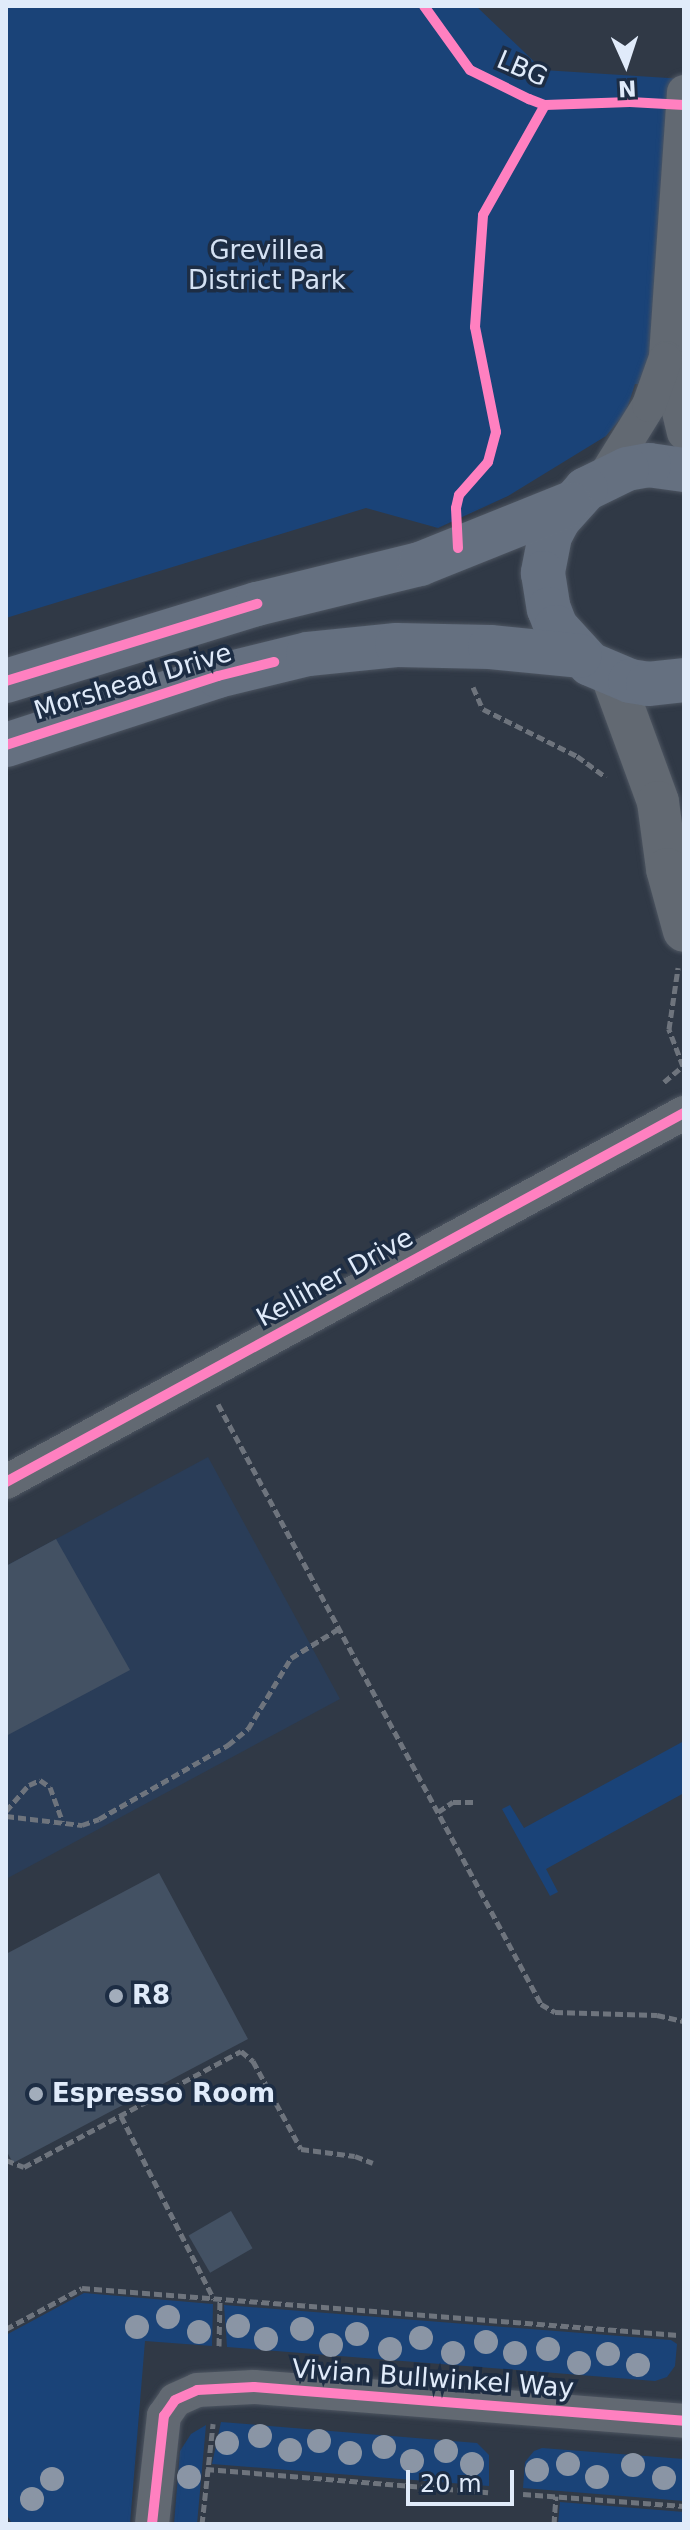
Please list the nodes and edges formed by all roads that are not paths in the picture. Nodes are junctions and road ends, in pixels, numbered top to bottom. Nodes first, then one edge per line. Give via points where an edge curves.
1 (684, 92) edge
2 (666, 358) junction
3 (684, 433) edge
4 (684, 470) edge
5 (605, 476) junction
6 (569, 504) junction
7 (596, 666) junction
8 (684, 680) edge
9 (6, 681) edge
10 (6, 745) edge
11 (678, 942) edge
12 (684, 1113) edge
13 (6, 1482) edge
14 (684, 2421) edge
15 (152, 2524) edge

1 - 2 street
2 - 3 street
2 - 5 street via 649,405
4 - 5 main road via 649,465
5 - 6 main road
6 - 7 main road via 550,536 544,582 556,627
6 - 9 main road, Morshead Drive via 420,564 257,604
7 - 8 main road, Morshead Drive via 648,684
7 - 10 main road, Morshead Drive via 444,645 321,652 218,676
7 - 11 street via 658,802
12 - 13 street, Kelliher Drive
14 - 15 street, Vivian Bullwinkel Way via 216,2387 180,2397 162,2421

